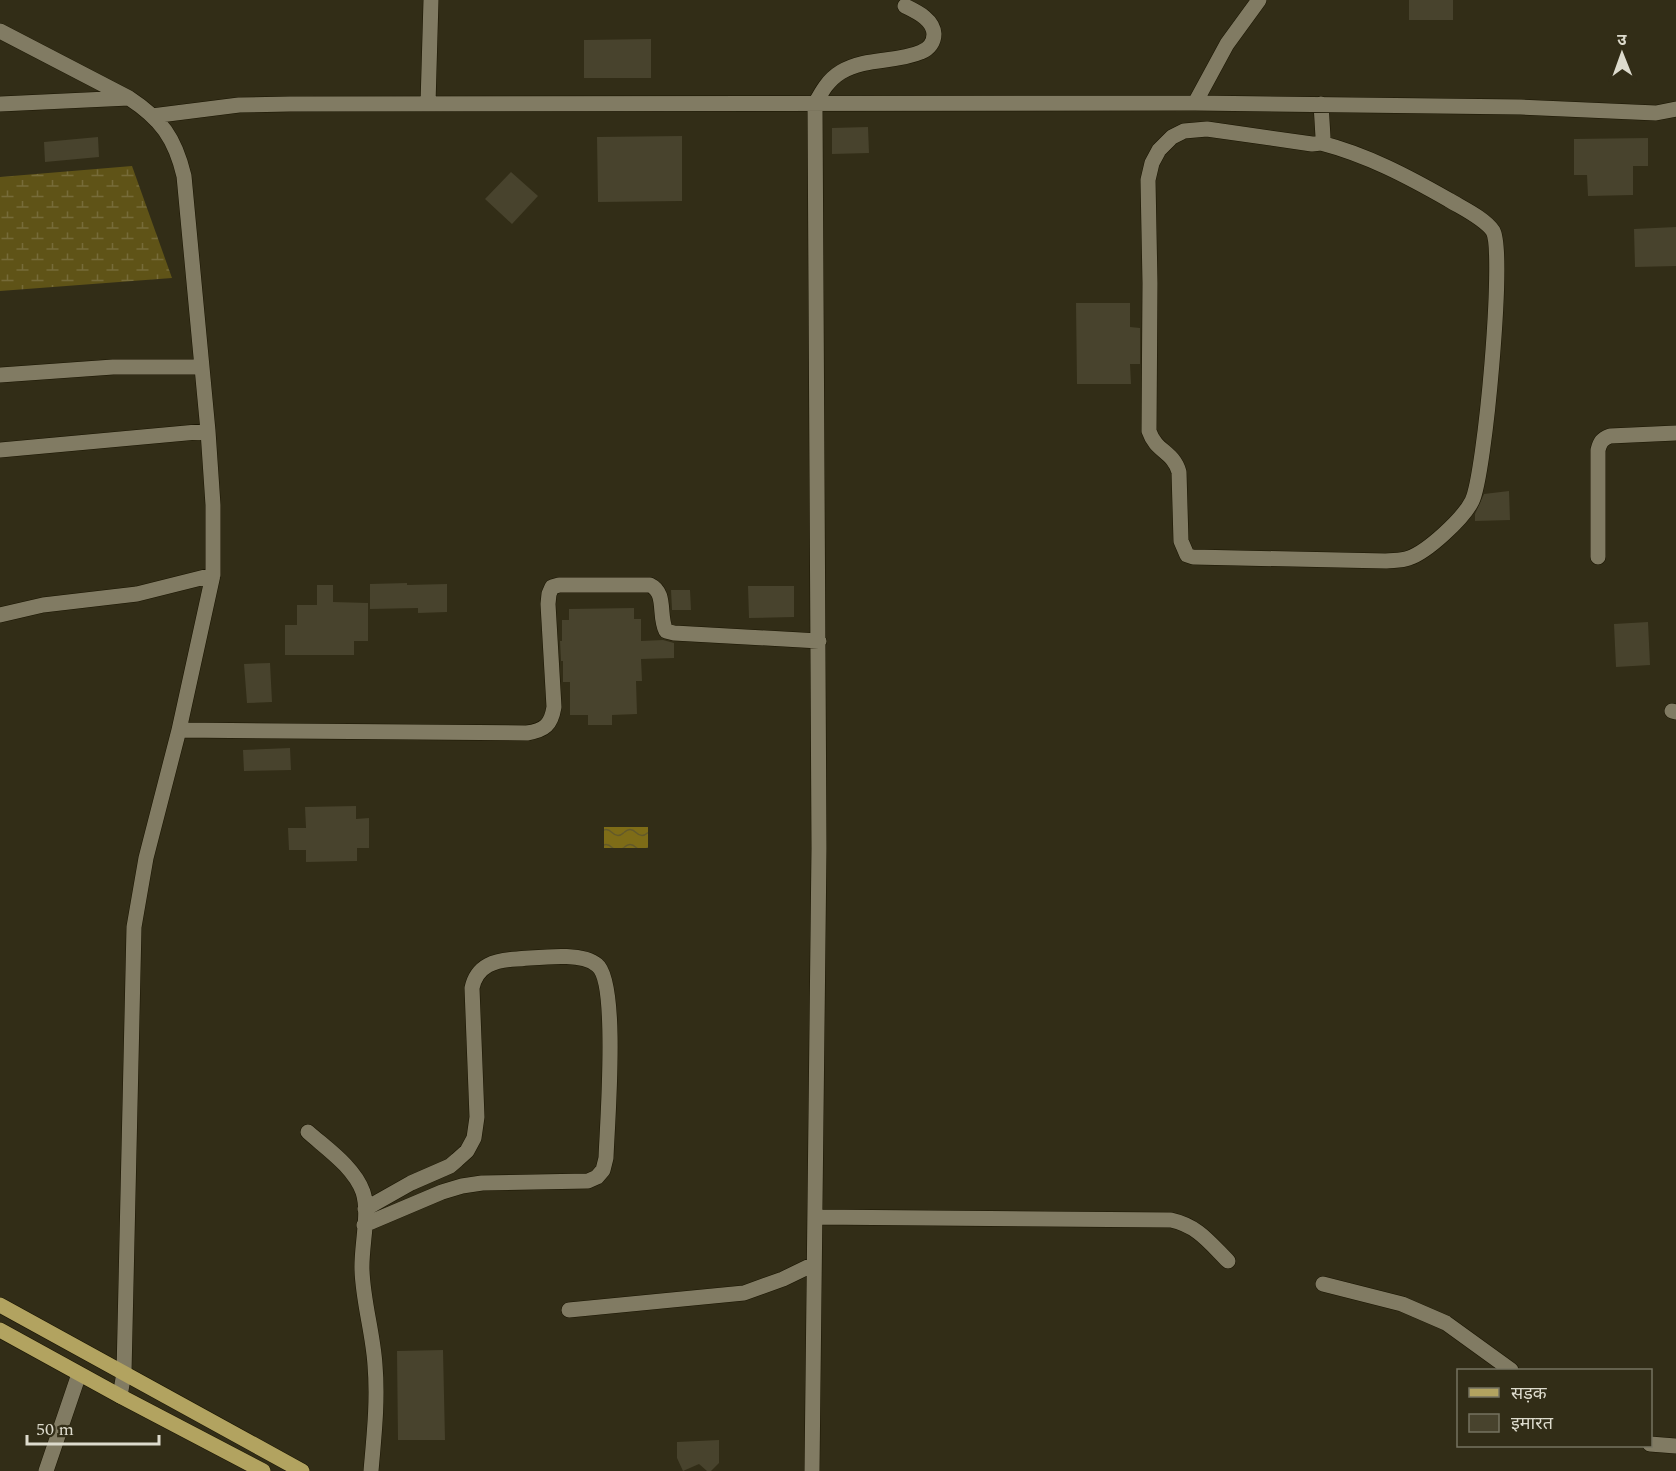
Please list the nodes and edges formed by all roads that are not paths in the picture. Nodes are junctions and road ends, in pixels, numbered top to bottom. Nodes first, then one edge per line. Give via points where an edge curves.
1 (431, 0) edge
2 (1259, 0) edge
3 (905, 6) dead end
4 (0, 31) edge
5 (129, 98) junction
6 (1195, 103) junction
7 (0, 104) edge
8 (428, 104) junction
9 (815, 104) junction
10 (1321, 104) junction
11 (1676, 109) edge
12 (152, 116) junction
13 (1321, 143) junction
14 (201, 367) junction
15 (0, 375) edge
16 (208, 431) junction
17 (1676, 434) edge
18 (0, 450) edge
19 (1598, 557) dead end
20 (213, 575) junction
21 (0, 615) edge
22 (819, 641) junction
23 (179, 730) junction
24 (308, 1132) dead end
25 (365, 1209) junction
26 (814, 1217) junction
27 (364, 1225) junction
28 (1228, 1261) dead end
29 (814, 1264) junction
30 (1323, 1284) dead end
31 (0, 1305) edge
32 (569, 1310) dead end
33 (0, 1330) edge
34 (1508, 1369) edge
35 (124, 1373) junction
36 (79, 1374) junction
37 (120, 1396) junction
38 (1652, 1444) edge
39 (1676, 1446) edge
40 (46, 1471) edge
41 (263, 1471) edge
42 (302, 1471) edge
43 (371, 1471) edge
44 (812, 1471) edge

1 - 8 street
2 - 6 street via 1227,44
3 - 9 street via 932,24 933,39 928,47 839,73 825,84
4 - 5 street
5 - 7 street
5 - 12 street
6 - 9 street
6 - 10 street
8 - 9 street
8 - 12 street via 238,105
9 - 22 street
10 - 11 street via 1656,112
10 - 13 street
12 - 14 street via 166,130 184,176
13 - 13 street via 1368,157 1403,174 1462,208 1491,229 1495,237 1488,411 1475,492 1452,526 1409,558 1194,558 1187,555 1181,541 1177,463 1153,442 1149,431 1148,180 1152,163 1172,137 1185,131 1207,129
14 - 15 street via 114,367
14 - 16 street
16 - 18 street
16 - 20 street
17 - 19 street via 1603,439 1598,450
20 - 21 street via 137,594 43,605
20 - 23 street
22 - 23 street via 674,633 666,631 663,625 658,588 559,585 552,587 548,604 554,707 548,726 540,731
22 - 26 street
23 - 35 street via 146,858 134,927
24 - 25 street via 357,1179
25 - 27 street
25 - 27 street via 450,1166 474,1137 474,977 494,962 508,960 582,958 597,964 605,975 610,1021 606,1158 597,1177 577,1182 462,1186
26 - 28 street via 1171,1220 1196,1229
26 - 29 street
27 - 43 street via 363,1285 375,1367
29 - 32 street via 744,1293
29 - 44 street
30 - 34 street via 1402,1304 1446,1323
31 - 35 main road
33 - 36 main road
35 - 37 street
35 - 42 main road
36 - 37 main road
36 - 40 street
37 - 41 main road
38 - 39 street

